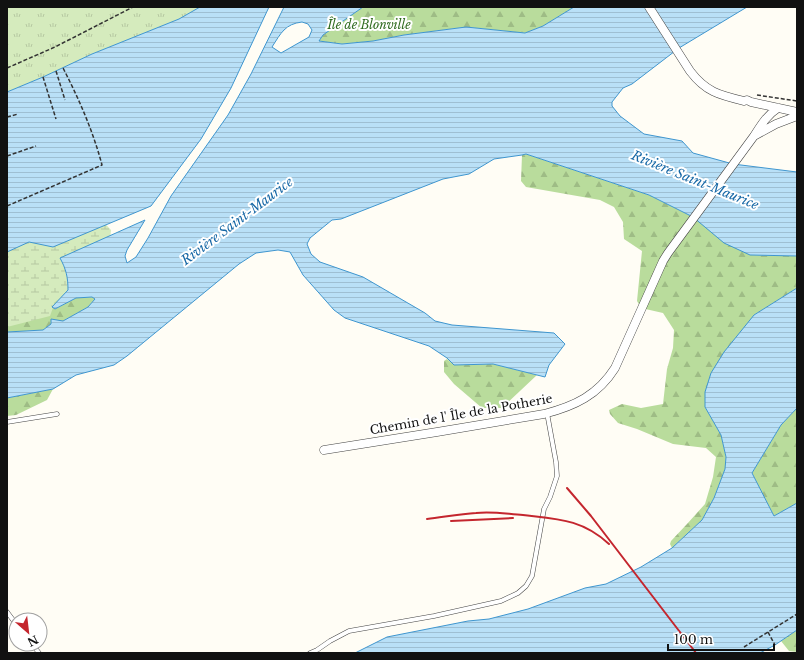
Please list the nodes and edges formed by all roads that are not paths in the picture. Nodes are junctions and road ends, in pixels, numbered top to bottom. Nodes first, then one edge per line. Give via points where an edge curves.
1 (649, 7) edge
2 (778, 108) junction
3 (797, 112) edge
4 (797, 116) edge
5 (753, 137) junction
6 (547, 413) junction
7 (57, 414) dead end
8 (7, 422) edge
9 (324, 450) dead end
10 (310, 653) edge

1 - 2 street via 695,78 706,88 724,96
2 - 3 street
2 - 5 street, Chemin de l' Île de la Potherie via 763,122
4 - 5 street
5 - 6 street, Chemin de l' Île de la Potherie via 663,261 609,377 584,399
6 - 9 street, Chemin de l' Île de la Potherie
6 - 10 lane via 557,476 544,508 532,576 526,586 501,601 349,631
7 - 8 lane

